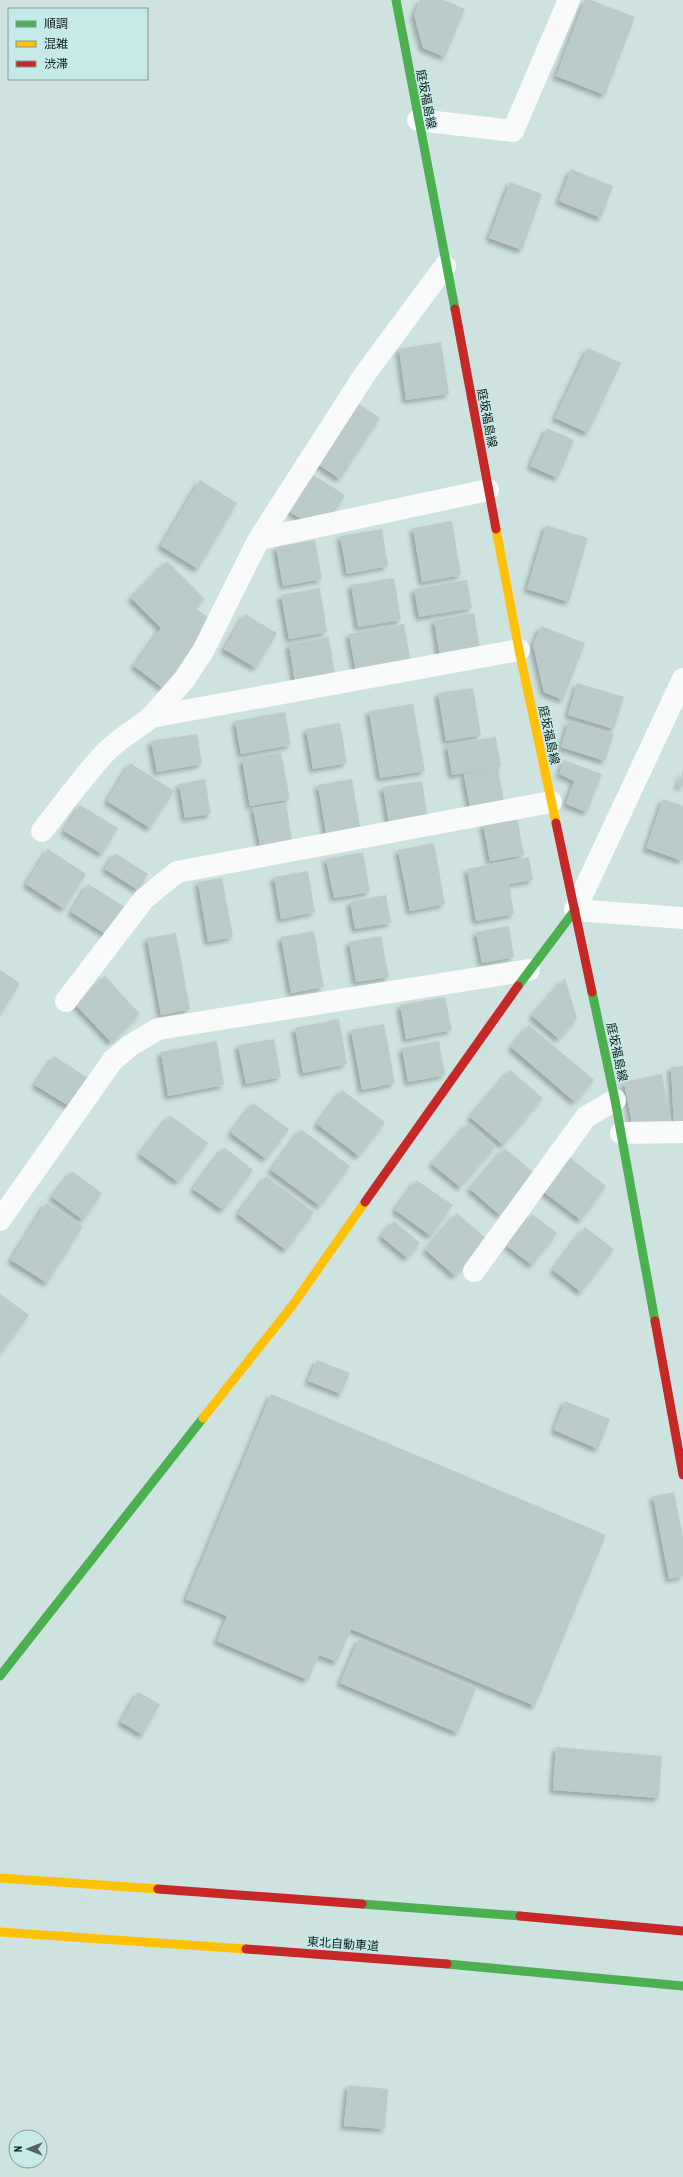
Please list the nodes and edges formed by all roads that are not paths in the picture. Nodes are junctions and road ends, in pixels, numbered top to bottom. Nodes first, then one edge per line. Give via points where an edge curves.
1 (396, 0) edge
2 (569, 0) edge
3 (418, 120) junction
4 (445, 266) junction
5 (488, 490) junction
6 (258, 539) junction
7 (519, 650) junction
8 (683, 679) edge
9 (151, 717) junction
10 (550, 802) junction
11 (42, 832) dead end
12 (575, 910) junction
13 (683, 918) edge
14 (529, 970) junction
15 (66, 1001) dead end
16 (615, 1100) junction
17 (683, 1132) edge
18 (621, 1133) junction
19 (0, 1220) edge
20 (474, 1271) dead end
21 (683, 1475) edge
22 (0, 1676) edge
23 (0, 1878) edge
24 (683, 1931) edge
25 (0, 1932) edge
26 (683, 1986) edge

1 - 3 main road, 庭坂福島線
2 - 3 street via 513,131
3 - 4 main road, 庭坂福島線
4 - 5 main road, 庭坂福島線
4 - 6 street via 365,374
5 - 6 street
5 - 7 main road, 庭坂福島線
6 - 9 street via 203,652 184,680
7 - 9 street
7 - 10 main road, 庭坂福島線
8 - 12 street
9 - 11 street via 140,727 124,735 103,755
10 - 12 main road, 庭坂福島線
10 - 15 street via 177,872 144,899
12 - 13 street
12 - 14 main road
12 - 16 main road, 庭坂福島線
14 - 19 street via 158,1029 112,1060
14 - 22 main road via 292,1306
16 - 18 main road, 庭坂福島線
16 - 20 street via 586,1117
17 - 18 street
18 - 21 main road, 庭坂福島線
23 - 24 main road via 437,1909
25 - 26 main road, 東北自動車道 via 440,1963

